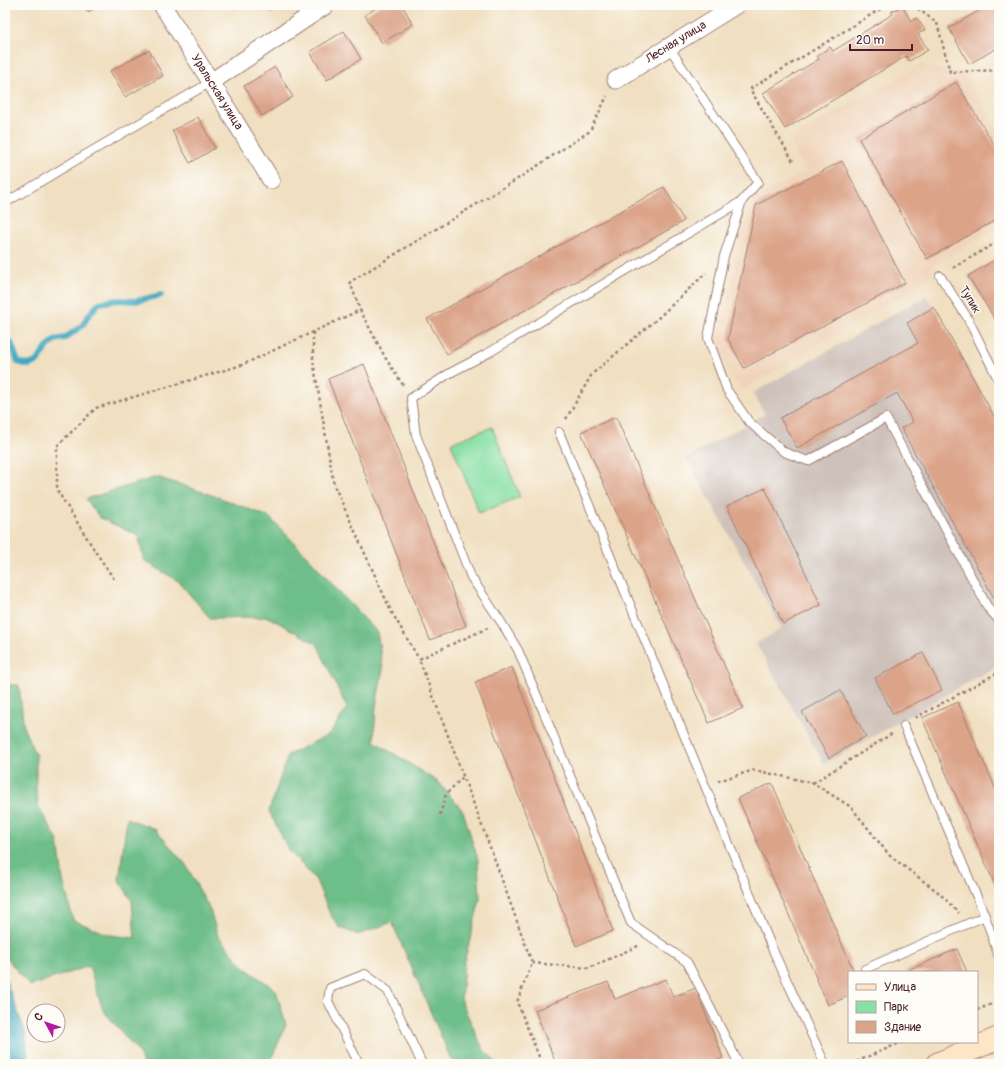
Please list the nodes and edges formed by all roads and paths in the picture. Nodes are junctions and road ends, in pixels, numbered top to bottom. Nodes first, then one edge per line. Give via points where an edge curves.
1 (162, 5) edge
2 (326, 5) edge
3 (736, 5) edge
4 (887, 5) edge
5 (914, 5) edge
6 (669, 47) junction
7 (999, 70) edge
8 (616, 80) joint
9 (211, 82) junction
10 (792, 161) dead end
11 (271, 180) dead end
12 (742, 201) junction
13 (5, 203) edge
14 (999, 241) edge
15 (724, 256) junction
16 (940, 276) joint
17 (360, 310) junction
18 (313, 332) junction
19 (999, 381) edge
20 (411, 398) junction
21 (559, 432) joint
22 (114, 579) dead end
23 (999, 620) edge
24 (501, 622) junction
25 (419, 659) junction
26 (904, 726) dead end
27 (463, 777) junction
28 (704, 784) junction
29 (440, 815) dead end
30 (985, 916) junction
31 (968, 923) junction
32 (653, 939) junction
33 (999, 957) edge
34 (532, 963) junction
35 (865, 969) dead end
36 (999, 1001) edge
37 (978, 1010) edge
38 (999, 1038) edge
39 (900, 1043) edge
40 (359, 1064) edge
41 (422, 1064) edge
42 (542, 1064) edge
43 (739, 1064) edge
44 (825, 1064) edge
45 (851, 1064) edge
46 (937, 1064) edge

1 - 9 street, Уральская улица
2 - 9 street
3 - 6 street, Лесная улица
4 - 10 path via 750,89
5 - 7 path via 937,23 950,72
6 - 8 street, Лесная улица
6 - 12 lane via 758,182
8 - 17 path via 590,130 519,178 350,282
9 - 11 street, Уральская улица
9 - 13 lane
12 - 15 lane
12 - 20 lane
14 - 16 path
15 - 21 path via 657,319 592,374
15 - 23 lane via 708,338 727,390 749,422 784,452 808,461 886,418 988,608
16 - 19 lane, Тупик via 967,318
17 - 18 path
17 - 20 path via 386,359
18 - 22 path via 242,365 96,408 57,446 57,490
18 - 25 path via 313,360 334,485 390,611
20 - 24 lane via 416,434 470,577
21 - 28 lane
24 - 25 path
24 - 32 lane via 518,650 631,923
25 - 27 path
26 - 30 lane
27 - 29 path via 446,794
27 - 34 path
28 - 31 path via 754,770 813,783 851,807 890,856 938,892
28 - 44 lane via 772,948
30 - 31 lane
30 - 33 lane
31 - 35 lane
32 - 34 path via 589,968
32 - 43 lane via 687,962
34 - 42 path via 517,1002
36 - 37 path
38 - 46 main road
39 - 45 path
40 - 41 lane via 328,1001 330,988 365,974 388,991

